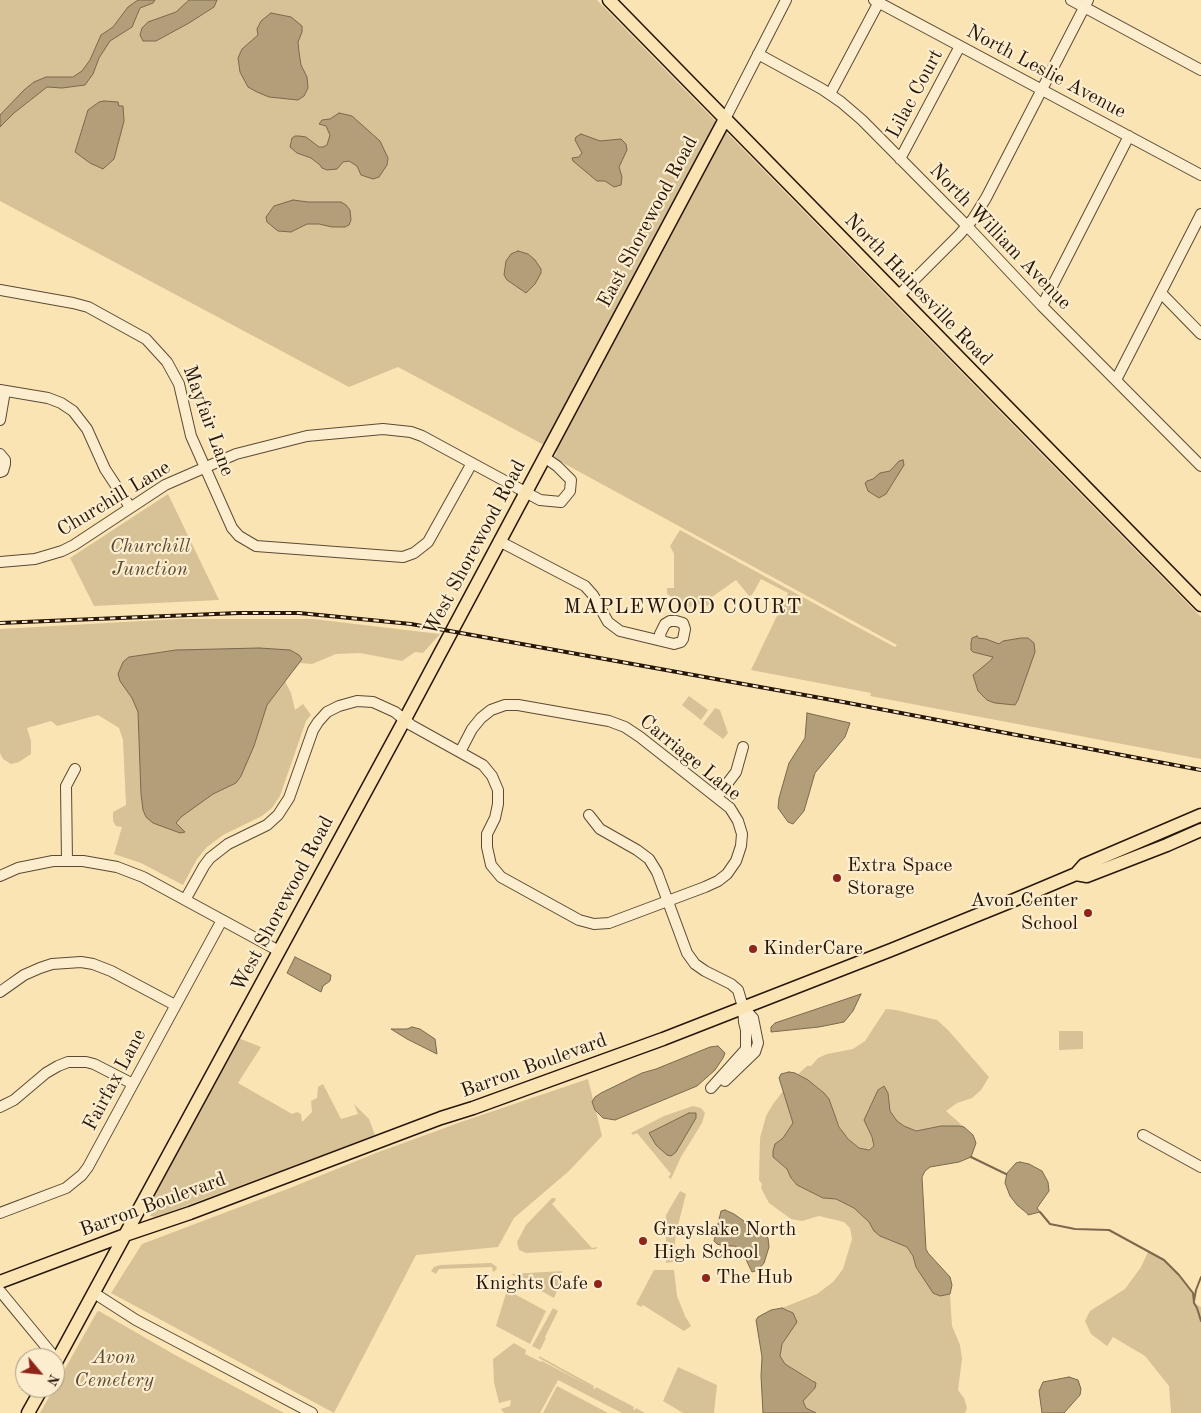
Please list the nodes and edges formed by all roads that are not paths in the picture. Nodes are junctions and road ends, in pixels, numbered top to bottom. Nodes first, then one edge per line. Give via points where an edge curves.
1 (609, 0) edge
2 (786, 0) edge
3 (1072, 0) edge
4 (878, 1) edge
5 (1086, 3) edge
6 (960, 46) junction
7 (758, 54) junction
8 (1201, 70) edge
9 (1041, 89) junction
10 (830, 94) junction
11 (725, 119) junction
12 (1130, 136) junction
13 (900, 159) junction
14 (1201, 175) edge
15 (1201, 214) edge
16 (967, 226) junction
17 (0, 290) edge
18 (1160, 293) junction
19 (898, 296) junction
20 (1042, 306) junction
21 (1201, 334) edge
22 (1116, 380) junction
23 (3, 390) edge
24 (0, 420) edge
25 (0, 454) edge
26 (543, 459) junction
27 (472, 463) junction
28 (1201, 466) edge
29 (205, 468) junction
30 (0, 472) edge
31 (526, 492) junction
32 (130, 507) junction
33 (500, 541) junction
34 (0, 562) edge
35 (1201, 605) edge
36 (661, 640) dead end
37 (405, 719) junction
38 (743, 747) dead end
39 (460, 752) junction
40 (75, 769) dead end
41 (717, 797) junction
42 (589, 815) dead end
43 (1201, 815) edge
44 (1201, 830) edge
45 (67, 861) junction
46 (1076, 874) junction
47 (0, 876) edge
48 (185, 900) junction
49 (668, 901) junction
50 (222, 920) junction
51 (279, 951) junction
52 (0, 992) edge
53 (175, 1005) junction
54 (743, 1007) junction
55 (133, 1084) junction
56 (712, 1090) dead end
57 (0, 1107) edge
58 (1143, 1135) dead end
59 (1201, 1166) edge
60 (0, 1213) edge
61 (125, 1235) junction
62 (0, 1282) edge
63 (0, 1291) edge
64 (92, 1295) junction
65 (45, 1348) edge
66 (64, 1348) edge
67 (36, 1398) edge
68 (28, 1413) edge
69 (302, 1413) edge
70 (312, 1413) edge

1 - 11 main road, North Hainesville Road
2 - 7 street, East Shorewood Road
3 - 5 street
4 - 6 street, North Leslie Avenue
4 - 10 street
5 - 8 street
5 - 9 street
6 - 9 street, North Leslie Avenue
6 - 13 street, Lilac Court
7 - 10 street, North William Avenue
7 - 11 street, East Shorewood Road
9 - 12 street, North Leslie Avenue
9 - 16 street via 986,198
10 - 13 street, North William Avenue via 862,120
11 - 19 main road, North Hainesville Road
11 - 26 main road, East Shorewood Road
12 - 14 street, North Leslie Avenue
12 - 20 street
13 - 16 street, North William Avenue
15 - 18 street
16 - 19 street
16 - 20 street, North William Avenue
17 - 29 street, Mayfair Lane via 88,307 146,339 167,362 178,384 191,436
18 - 21 street
18 - 22 street
19 - 35 main road, North Hainesville Road
20 - 22 street, North William Avenue
22 - 28 street, North William Avenue
23 - 24 street
23 - 32 street via 48,398 73,411 87,428 105,469
25 - 30 street via 5,460
26 - 31 main road, West Shorewood Road
26 - 31 street, Churchill Lane via 571,480 570,491 561,502 540,500
27 - 29 street, Churchill Lane via 422,436 383,429 307,436 236,454
27 - 29 street, Mayfair Lane via 428,542 414,553 394,558 263,548 249,543 232,528
27 - 31 street, Churchill Lane
29 - 32 street, Churchill Lane via 165,484
31 - 33 main road, West Shorewood Road
32 - 34 street, Churchill Lane via 62,551 35,559
33 - 36 street via 585,586 608,622 620,631
33 - 37 main road, West Shorewood Road
37 - 39 street, Carriage Lane
37 - 48 street, Carriage Lane via 382,705 366,701 350,702 327,712 313,730 289,798 278,815 267,825 228,844 210,858
37 - 51 main road, West Shorewood Road
38 - 41 street via 736,772
39 - 41 street, Carriage Lane via 481,718 505,705 609,721 640,737
39 - 49 street, Carriage Lane via 483,764 498,790 498,804 487,834 487,847 491,865 501,877 579,920 594,924 609,923
40 - 45 street via 66,786
41 - 49 street, Carriage Lane via 730,808 740,827 741,846 736,861 718,881
42 - 49 street via 600,829 649,859
43 - 46 main road, Barron Boulevard via 1084,865
44 - 46 main road, Barron Boulevard via 1087,876
45 - 47 street via 34,864
45 - 48 street via 117,867
46 - 54 main road, Barron Boulevard
48 - 50 street
49 - 54 street via 687,954 695,964 738,990
50 - 51 street
50 - 53 street, Fairfax Lane
51 - 61 main road, West Shorewood Road
52 - 53 street via 40,968 81,962 103,967
53 - 55 street, Fairfax Lane
54 - 56 street via 746,1049
54 - 61 main road, Barron Boulevard via 637,1049
55 - 57 street via 94,1064 68,1062 46,1073 14,1100
55 - 60 street, Fairfax Lane via 82,1175 66,1188
58 - 59 street
61 - 62 main road, Barron Boulevard
61 - 64 main road, West Shorewood Road
63 - 65 street
64 - 66 main road, West Shorewood Road
64 - 69 street
64 - 70 street
67 - 68 main road

